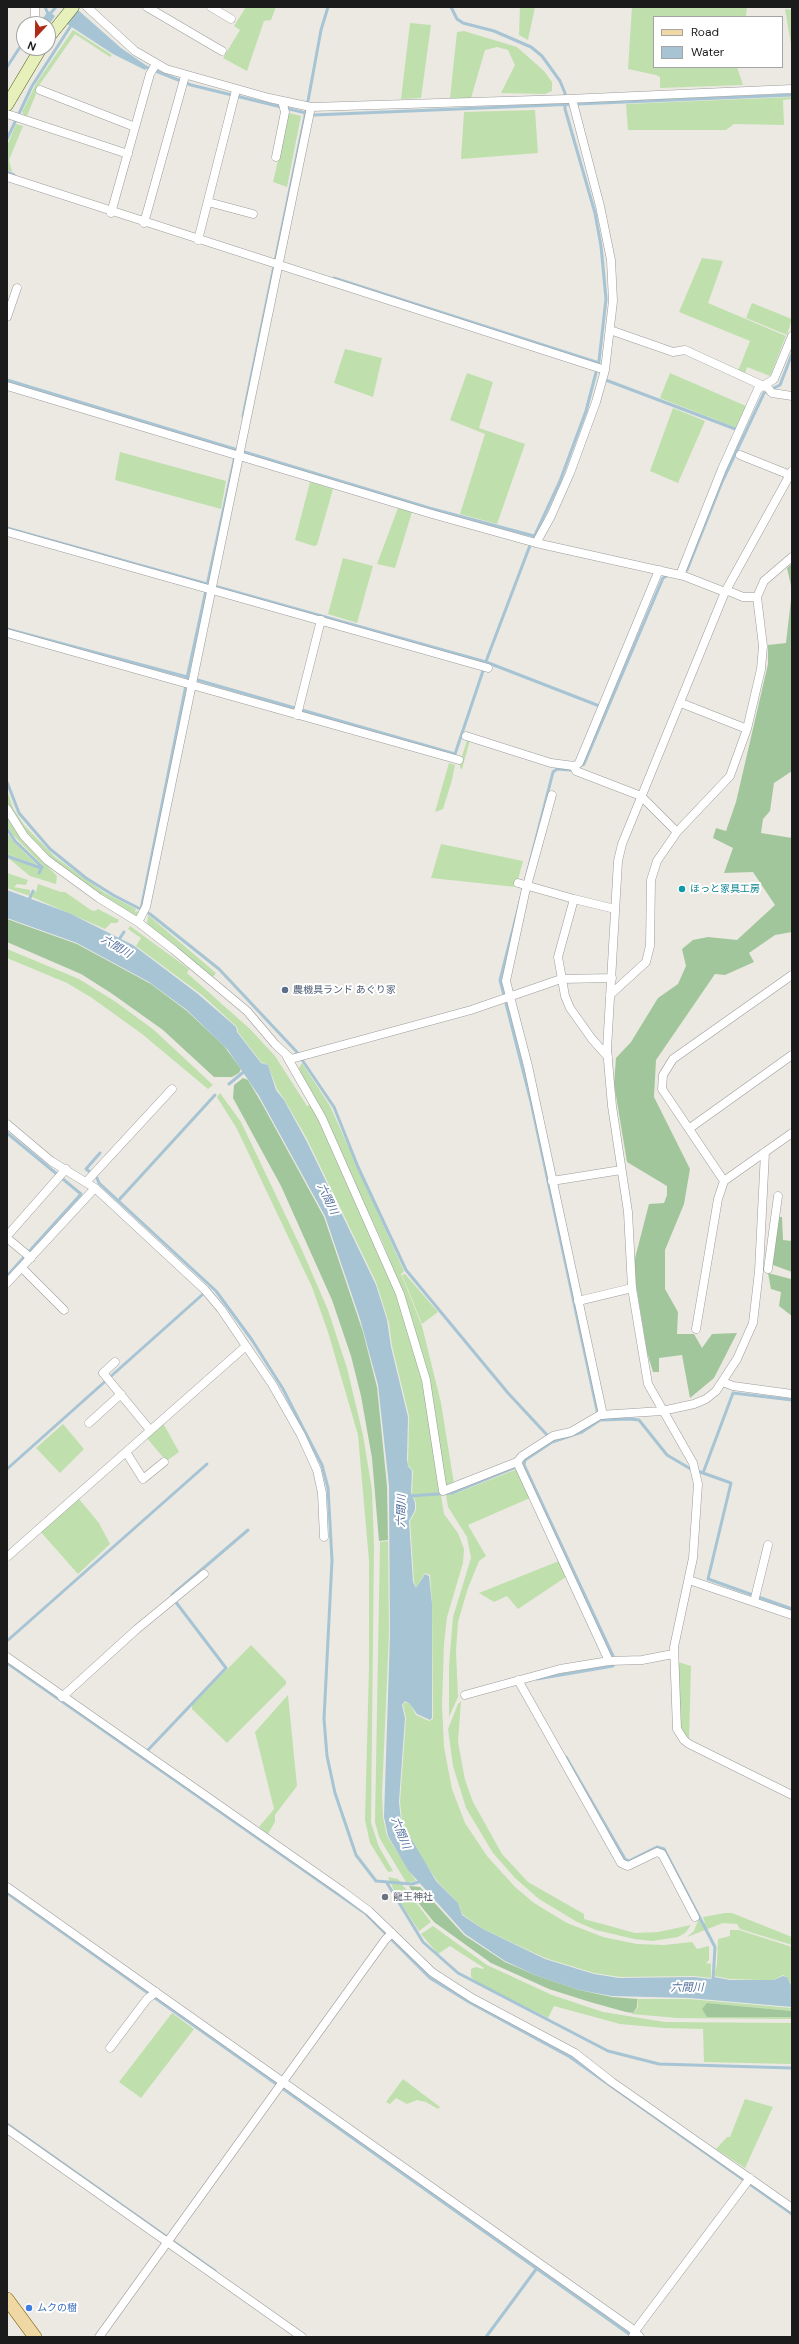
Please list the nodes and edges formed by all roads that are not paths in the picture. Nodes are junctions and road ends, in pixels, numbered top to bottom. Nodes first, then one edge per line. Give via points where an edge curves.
1 (73, 7) edge
2 (87, 7) edge
3 (147, 7) edge
4 (211, 7) edge
5 (231, 19) dead end
6 (56, 28) edge
7 (222, 51) dead end
8 (36, 56) edge
9 (154, 69) junction
10 (183, 80) junction
11 (792, 89) edge
12 (40, 90) dead end
13 (235, 94) junction
14 (569, 101) junction
15 (7, 105) edge
16 (283, 106) junction
17 (310, 112) junction
18 (11, 115) edge
19 (135, 127) junction
20 (128, 154) junction
21 (276, 157) dead end
22 (7, 177) edge
23 (208, 202) junction
24 (112, 209) junction
25 (253, 214) dead end
26 (145, 220) junction
27 (199, 237) junction
28 (277, 264) junction
29 (17, 288) dead end
30 (7, 317) edge
31 (610, 330) junction
32 (792, 336) edge
33 (601, 373) junction
34 (7, 386) edge
35 (768, 389) junction
36 (792, 396) edge
37 (238, 453) junction
38 (740, 455) dead end
39 (791, 473) edge
40 (7, 532) edge
41 (533, 542) junction
42 (792, 558) edge
43 (659, 570) junction
44 (680, 575) junction
45 (210, 586) junction
46 (726, 591) junction
47 (757, 597) junction
48 (321, 620) junction
49 (7, 634) edge
50 (485, 667) dead end
51 (190, 681) junction
52 (681, 703) junction
53 (298, 712) junction
54 (748, 729) junction
55 (466, 736) dead end
56 (458, 760) dead end
57 (575, 768) junction
58 (552, 795) dead end
59 (641, 796) junction
60 (7, 809) edge
61 (677, 832) junction
62 (523, 884) junction
63 (574, 899) junction
64 (615, 910) junction
65 (138, 922) junction
66 (792, 975) edge
67 (612, 978) junction
68 (561, 979) junction
69 (610, 995) junction
70 (505, 999) junction
71 (792, 1055) edge
72 (287, 1057) junction
73 (608, 1057) junction
74 (172, 1089) dead end
75 (7, 1124) edge
76 (690, 1128) junction
77 (792, 1133) edge
78 (765, 1152) junction
79 (621, 1170) junction
80 (64, 1171) junction
81 (87, 1181) junction
82 (552, 1181) junction
83 (724, 1181) junction
84 (95, 1188) junction
85 (778, 1196) dead end
86 (7, 1237) edge
87 (28, 1256) junction
88 (22, 1268) junction
89 (768, 1269) dead end
90 (7, 1284) edge
91 (632, 1288) junction
92 (578, 1301) junction
93 (64, 1310) dead end
94 (696, 1329) dead end
95 (246, 1346) junction
96 (115, 1362) dead end
97 (723, 1382) junction
98 (121, 1394) junction
99 (792, 1394) edge
100 (662, 1411) junction
101 (600, 1416) junction
102 (89, 1423) dead end
103 (150, 1430) junction
104 (126, 1452) junction
105 (164, 1462) dead end
106 (518, 1464) junction
107 (324, 1537) dead end
108 (768, 1545) dead end
109 (7, 1557) edge
110 (204, 1574) dead end
111 (689, 1580) junction
112 (755, 1598) junction
113 (792, 1615) edge
114 (673, 1654) junction
115 (7, 1658) edge
116 (612, 1662) junction
117 (518, 1680) junction
118 (465, 1696) dead end
119 (62, 1697) junction
120 (792, 1795) edge
121 (7, 1888) edge
122 (695, 1917) dead end
123 (389, 1936) junction
124 (153, 1994) junction
125 (110, 2048) dead end
126 (280, 2085) junction
127 (7, 2129) edge
128 (748, 2181) junction
129 (792, 2208) edge
130 (170, 2240) junction
131 (7, 2299) edge
132 (636, 2336) edge
133 (35, 2337) edge
134 (99, 2337) edge
135 (302, 2337) edge

1 - 6 main road
2 - 9 street
3 - 7 street
4 - 5 street
8 - 15 main road
9 - 10 street
9 - 19 street
10 - 13 street
10 - 26 street
11 - 14 street
12 - 19 street
13 - 16 street
13 - 23 street
14 - 17 street
14 - 31 street via 600,206 611,260 613,301
16 - 17 street
16 - 21 street
17 - 28 street
18 - 20 street
19 - 20 street
20 - 24 street
22 - 24 street
23 - 25 street
23 - 27 street
24 - 26 street
26 - 27 street
27 - 28 street
28 - 33 street
28 - 37 street
29 - 30 street
31 - 33 street
31 - 35 street via 673,352 686,350
32 - 35 street
33 - 41 street via 570,473 551,516
34 - 37 street
35 - 36 street
35 - 44 street via 758,389
37 - 41 street
37 - 45 street
38 - 39 street
39 - 46 street
40 - 45 street
41 - 43 street
42 - 47 street via 764,581
43 - 44 street
43 - 57 street
44 - 46 street
45 - 48 street
45 - 51 street
46 - 47 street via 743,597
46 - 52 street
47 - 54 street via 763,658
48 - 50 street
48 - 53 street
49 - 51 street
51 - 53 street
51 - 65 street via 145,911
52 - 54 street
52 - 59 street
53 - 56 street
54 - 61 street via 725,784
55 - 57 street via 551,764
57 - 59 street
58 - 62 street
59 - 61 street
59 - 64 street via 618,861
60 - 65 street via 24,836 47,860 99,898
61 - 69 street via 652,871 650,946 646,962
62 - 63 street
62 - 70 street via 506,973
63 - 64 street
63 - 68 street via 559,952
64 - 67 street
65 - 72 street via 238,1002
66 - 76 street via 673,1058 663,1075 662,1089
67 - 68 street
67 - 69 street
68 - 70 street
68 - 73 street via 570,1008
69 - 73 street
70 - 72 street via 295,1059
70 - 82 street via 524,1052 530,1099
71 - 76 street
72 - 106 street via 322,1118 400,1294 426,1380 443,1491
73 - 79 street
74 - 81 street
75 - 80 street
76 - 83 street
77 - 78 street
78 - 83 street
78 - 97 street via 756,1308 748,1336
79 - 82 street
79 - 91 street via 628,1212
80 - 81 street
80 - 86 street
81 - 84 street
82 - 92 street
83 - 94 street via 718,1199
84 - 87 street
84 - 95 street via 204,1290 221,1309
85 - 89 street
86 - 87 street
87 - 88 street
88 - 90 street
88 - 93 street
91 - 92 street
91 - 100 street via 648,1384
92 - 101 street
95 - 103 street
95 - 107 street via 272,1384 301,1435 317,1470 322,1493
96 - 98 street via 103,1373
97 - 99 street via 733,1386
97 - 100 street via 706,1399
98 - 102 street
98 - 103 street
100 - 101 street
100 - 111 street via 693,1463 696,1476 697,1506
101 - 106 street via 571,1432 553,1436 522,1456
103 - 104 street
104 - 105 street via 143,1480
104 - 109 street
106 - 116 street
108 - 112 street
110 - 119 street via 172,1599
111 - 112 street
111 - 114 street
112 - 113 street
114 - 116 street
114 - 120 street via 677,1729 684,1740
115 - 119 street
116 - 117 street
117 - 118 street
117 - 122 street via 621,1863 628,1866 657,1852 662,1854
119 - 123 street via 277,1844 369,1911
121 - 124 street
123 - 126 street
123 - 128 street via 450,1985 563,2045
124 - 125 street
124 - 126 street
126 - 130 street
126 - 132 street
127 - 130 street
128 - 129 street
128 - 132 street
130 - 134 street
130 - 135 street
131 - 133 main road

